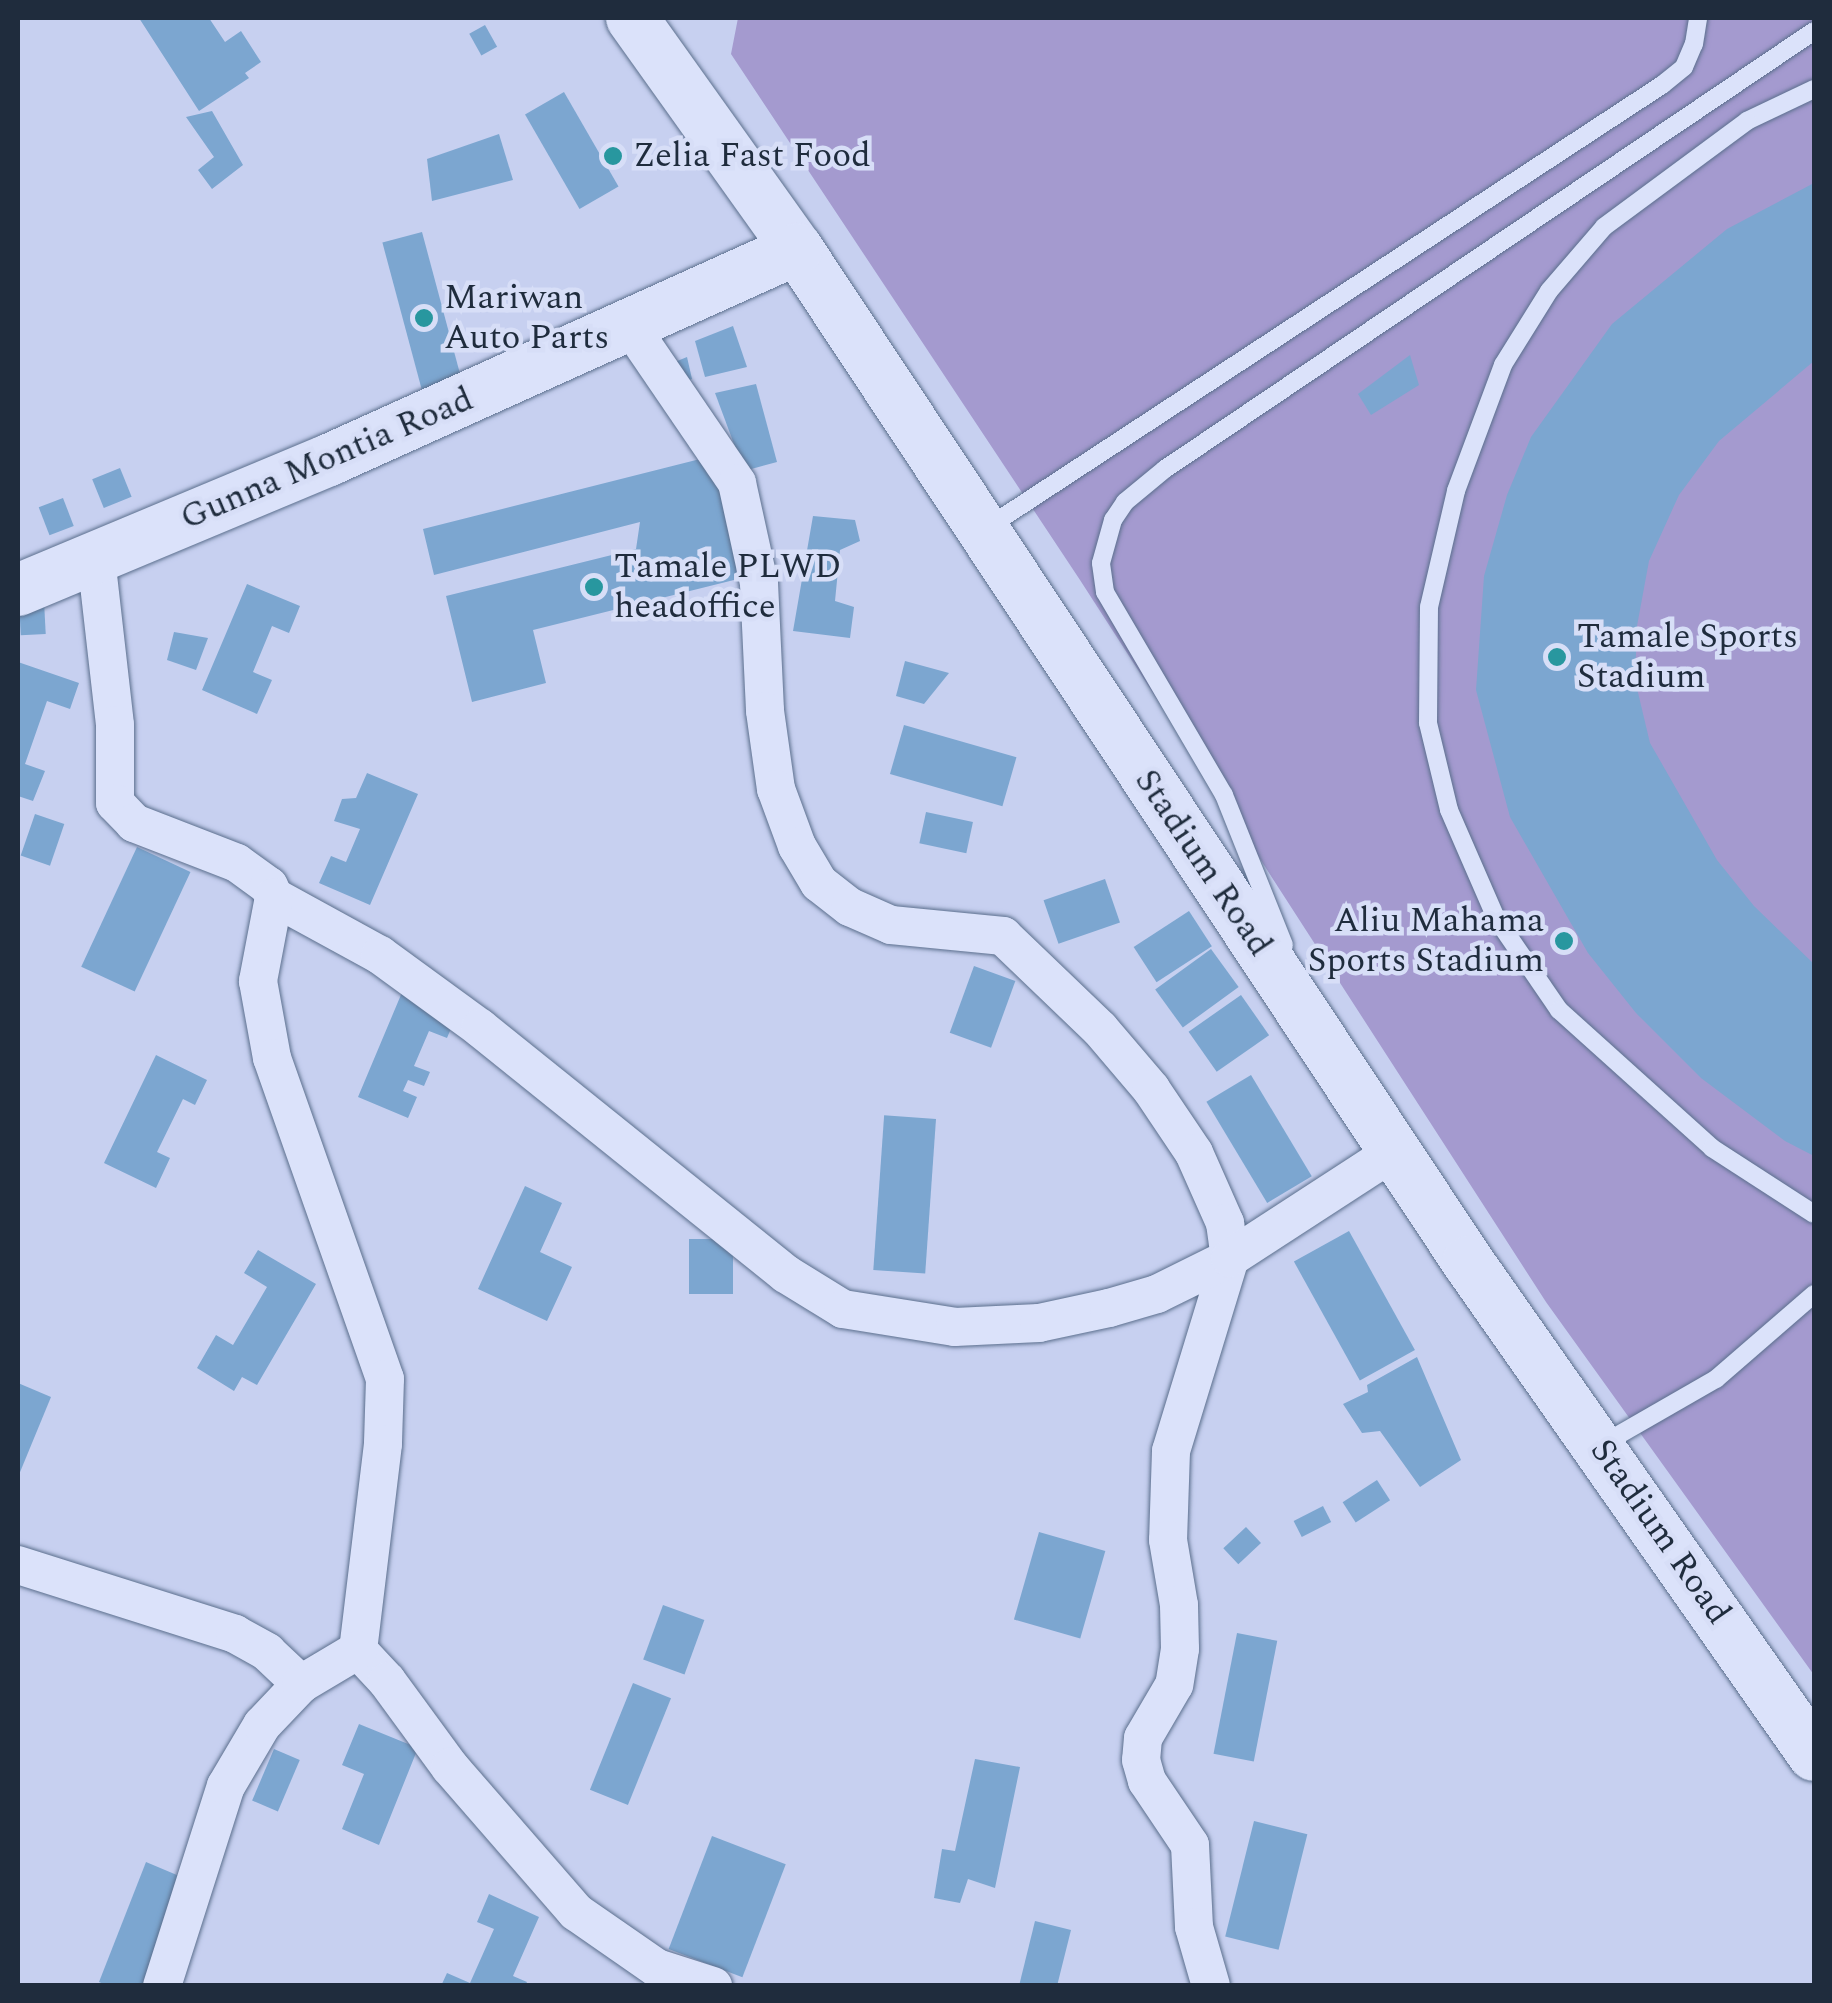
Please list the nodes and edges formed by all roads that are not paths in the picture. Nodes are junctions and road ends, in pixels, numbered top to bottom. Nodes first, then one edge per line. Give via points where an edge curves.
1 (632, 18) edge
2 (1698, 18) edge
3 (1814, 30) edge
4 (1814, 89) edge
5 (797, 249) junction
6 (630, 326) junction
7 (983, 530) junction
8 (96, 558) junction
9 (18, 590) edge
10 (274, 897) junction
11 (1323, 1043) junction
12 (1395, 1151) junction
13 (1814, 1214) edge
14 (1230, 1258) junction
15 (1814, 1294) edge
16 (1601, 1445) junction
17 (18, 1565) edge
18 (358, 1650) junction
19 (301, 1684) junction
20 (1814, 1755) edge
21 (162, 1986) edge
22 (713, 1986) edge
23 (1211, 1986) edge

1 - 5 main road, Stadium Road
2 - 7 lane via 1684,67 1662,85
3 - 11 lane via 1165,469 1113,520 1101,563 1105,592 1224,796
4 - 13 lane via 1747,121 1604,227 1549,291 1512,350 1456,491 1429,607 1428,722 1448,810 1496,918 1559,1010 1712,1148
5 - 6 main road, Gunna Montia Road
5 - 7 main road, Stadium Road
6 - 8 main road, Gunna Montia Road
6 - 14 street via 737,482 760,583 764,712 776,788 819,883 850,907 891,924 1002,936 1056,984 1151,1089 1194,1153 1225,1223
7 - 11 main road, Stadium Road
8 - 9 main road, Gunna Montia Road
8 - 10 street via 116,725 115,803 134,823 237,863 270,886
10 - 14 street via 380,955 786,1274 843,1309 955,1327 1039,1323 1157,1294
10 - 18 street via 258,981 272,1058 385,1379
11 - 12 main road, Stadium Road
12 - 14 street
12 - 16 main road, Stadium Road
14 - 23 street via 1171,1451 1168,1540 1180,1648 1174,1685 1143,1738 1141,1760 1147,1782 1190,1845 1194,1927
15 - 16 lane via 1716,1379
16 - 20 main road, Stadium Road
17 - 19 street via 235,1634
18 - 19 street
18 - 22 street via 576,1912 657,1968
19 - 21 street via 262,1725 226,1786

